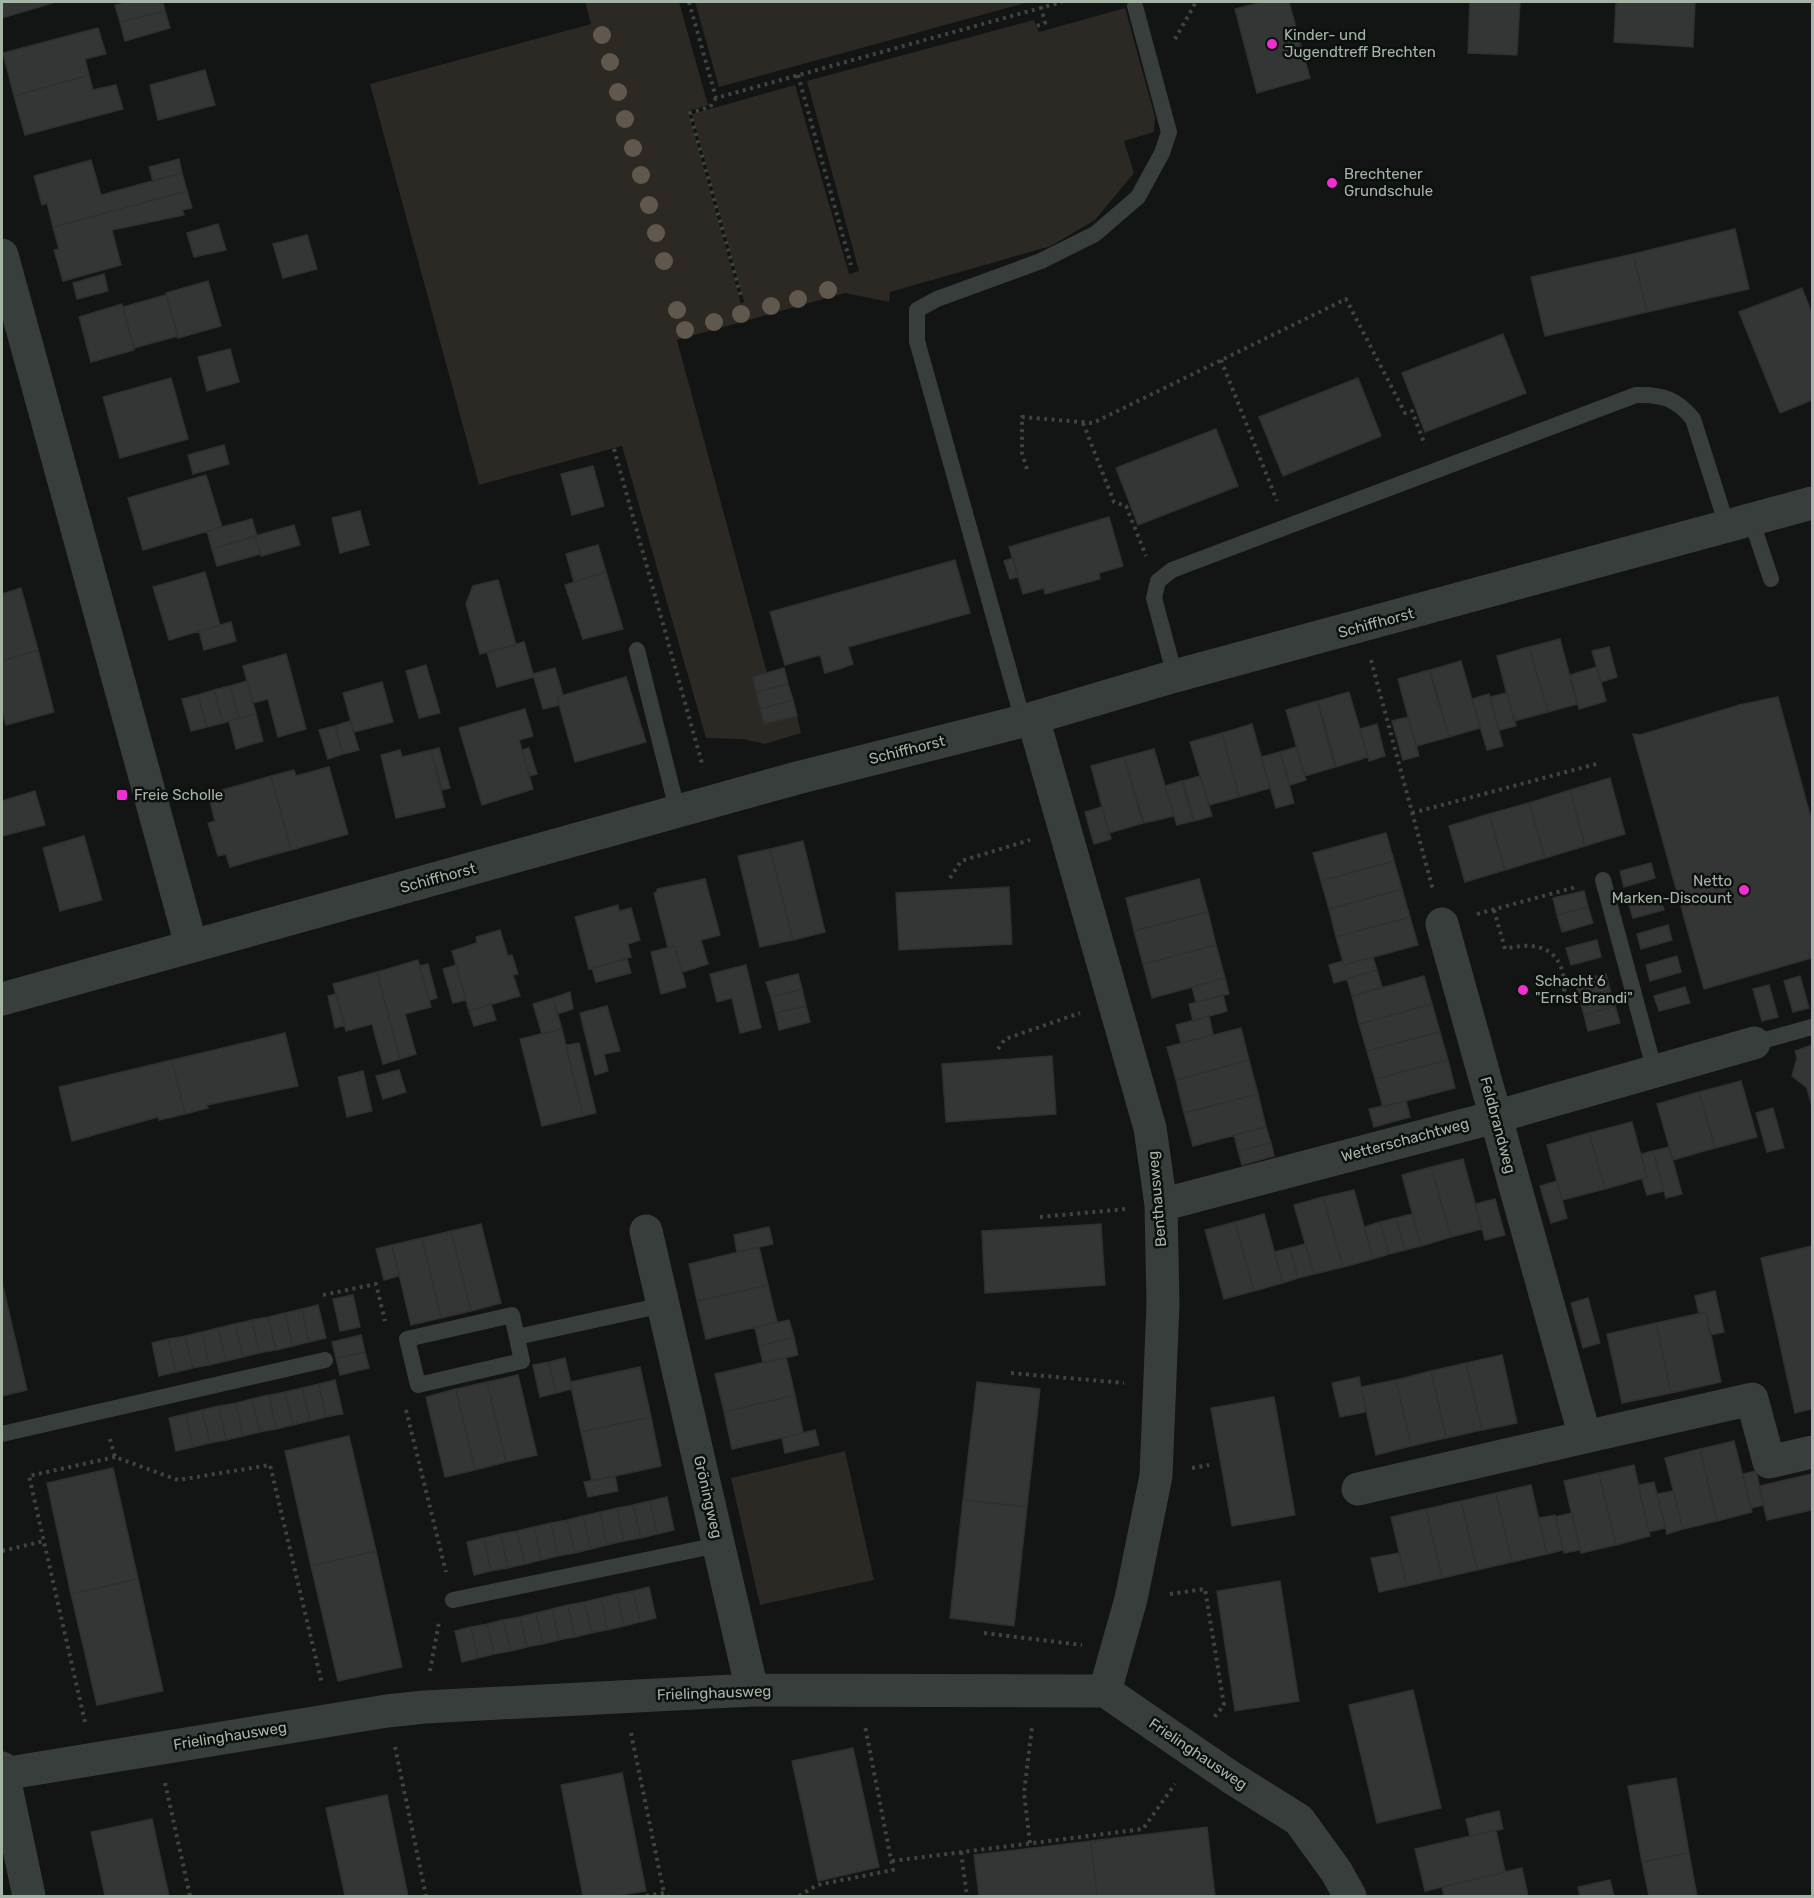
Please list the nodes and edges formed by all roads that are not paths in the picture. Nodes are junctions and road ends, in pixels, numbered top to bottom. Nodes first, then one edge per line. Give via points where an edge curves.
1 (1135, 6) dead end
2 (2, 255) edge
3 (1812, 503) edge
4 (1739, 523) junction
5 (1771, 579) dead end
6 (637, 650) dead end
7 (1175, 676) junction
8 (1028, 719) junction
9 (678, 813) junction
10 (1603, 880) road end
11 (1442, 924) road end
12 (191, 945) junction
13 (2, 999) edge
14 (1812, 1027) edge
15 (1754, 1043) joint
16 (1655, 1072) junction
17 (1495, 1116) junction
18 (1161, 1205) junction
19 (646, 1231) dead end
20 (663, 1305) junction
21 (517, 1337) junction
22 (325, 1360) dead end
23 (2, 1434) edge
24 (1585, 1437) junction
25 (1812, 1452) edge
26 (1358, 1489) dead end
27 (718, 1545) junction
28 (453, 1600) road end
29 (752, 1690) junction
30 (1105, 1691) junction
31 (2, 1771) edge
32 (29, 1896) edge
33 (1350, 1896) edge

1 - 8 lane via 1169,132 1138,197 1095,234 1041,261 917,310 916,341
2 - 12 street
3 - 4 street, Schiffhorst
4 - 5 lane
4 - 7 street, Schiffhorst
4 - 7 lane via 1693,419 1670,399 1655,394 1636,395 1172,570 1158,581 1154,598
6 - 9 lane
7 - 8 street, Schiffhorst
8 - 9 street, Schiffhorst
8 - 18 street, Benthausweg via 1065,829 1150,1128
9 - 12 street, Schiffhorst
10 - 16 lane
11 - 17 street, Feldbrandweg
12 - 13 street, Schiffhorst
14 - 15 lane
15 - 16 street, Wetterschachtweg
16 - 17 street, Wetterschachtweg
17 - 18 street, Wetterschachtweg
17 - 24 street, Feldbrandweg
18 - 30 street, Benthausweg via 1163,1304 1156,1476 1131,1599
19 - 20 street, Gröningweg
20 - 21 lane
20 - 27 street, Gröningweg
21 - 21 lane via 522,1361 418,1385 407,1339 512,1315
22 - 23 lane
24 - 25 street via 1752,1399 1769,1462
24 - 26 street
27 - 28 lane
27 - 29 street, Gröningweg
29 - 30 street, Frielinghausweg
29 - 31 street, Frielinghausweg via 387,1710 94,1760
30 - 33 street, Frielinghausweg via 1299,1820
31 - 32 street

